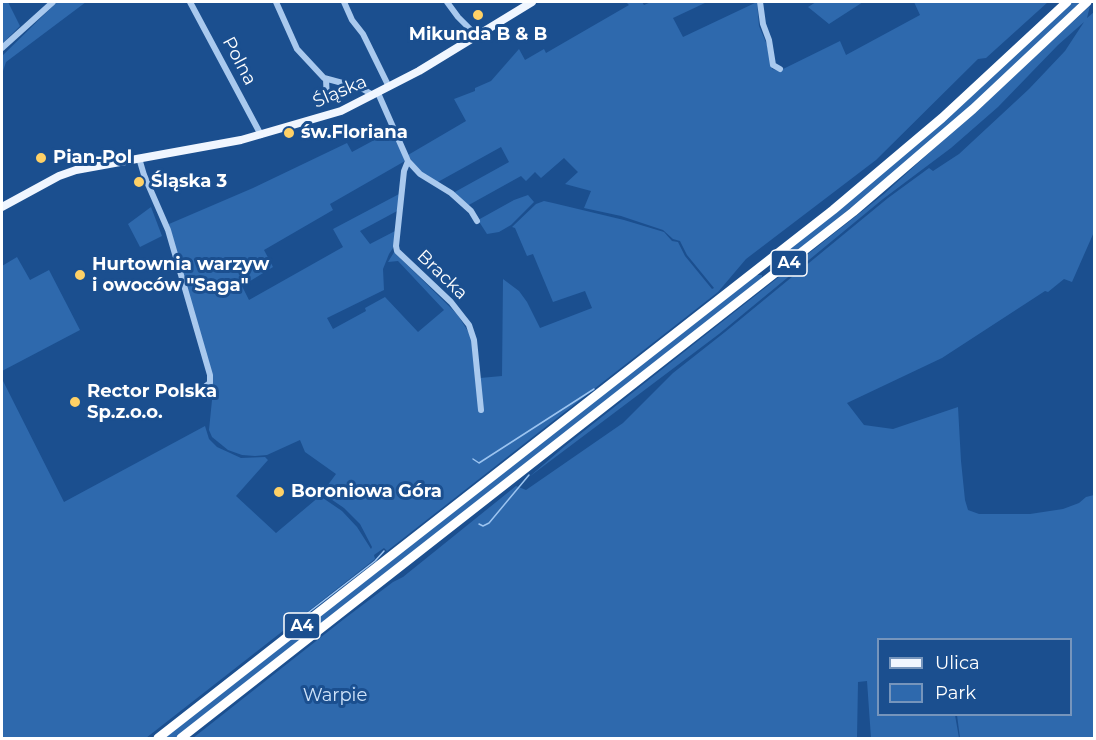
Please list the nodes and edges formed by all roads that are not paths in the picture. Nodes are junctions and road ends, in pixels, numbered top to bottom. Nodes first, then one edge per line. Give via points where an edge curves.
1 (53, 2) edge
2 (190, 2) edge
3 (276, 2) edge
4 (344, 2) edge
5 (447, 2) edge
6 (532, 2) edge
7 (760, 2) edge
8 (1067, 2) edge
9 (1087, 2) edge
10 (477, 36) junction
11 (2, 48) edge
12 (780, 69) dead end
13 (326, 79) junction
14 (389, 87) junction
15 (376, 94) junction
16 (327, 101) dead end
17 (261, 135) junction
18 (139, 158) junction
19 (408, 161) junction
20 (2, 207) edge
21 (477, 221) dead end
22 (202, 389) dead end
23 (481, 410) dead end
24 (158, 738) edge
25 (181, 738) edge

1 - 11 street
2 - 17 street, Polna
3 - 13 street via 297,49
4 - 14 street
5 - 10 street
6 - 10 main road, Śląska
7 - 12 street via 773,65
8 - 24 highway, A4 via 962,100 849,196
9 - 25 highway, A4 via 853,212
10 - 14 main road, Śląska
13 - 15 street
13 - 16 street
14 - 15 main road, Śląska
15 - 17 main road, Śląska via 342,111
15 - 19 street
17 - 18 main road, Śląska
18 - 20 main road, Śląska via 65,174
18 - 22 street via 168,230 210,375 210,383
19 - 21 street via 420,174 451,193
19 - 23 street, Bracka via 397,251 451,302 469,326

